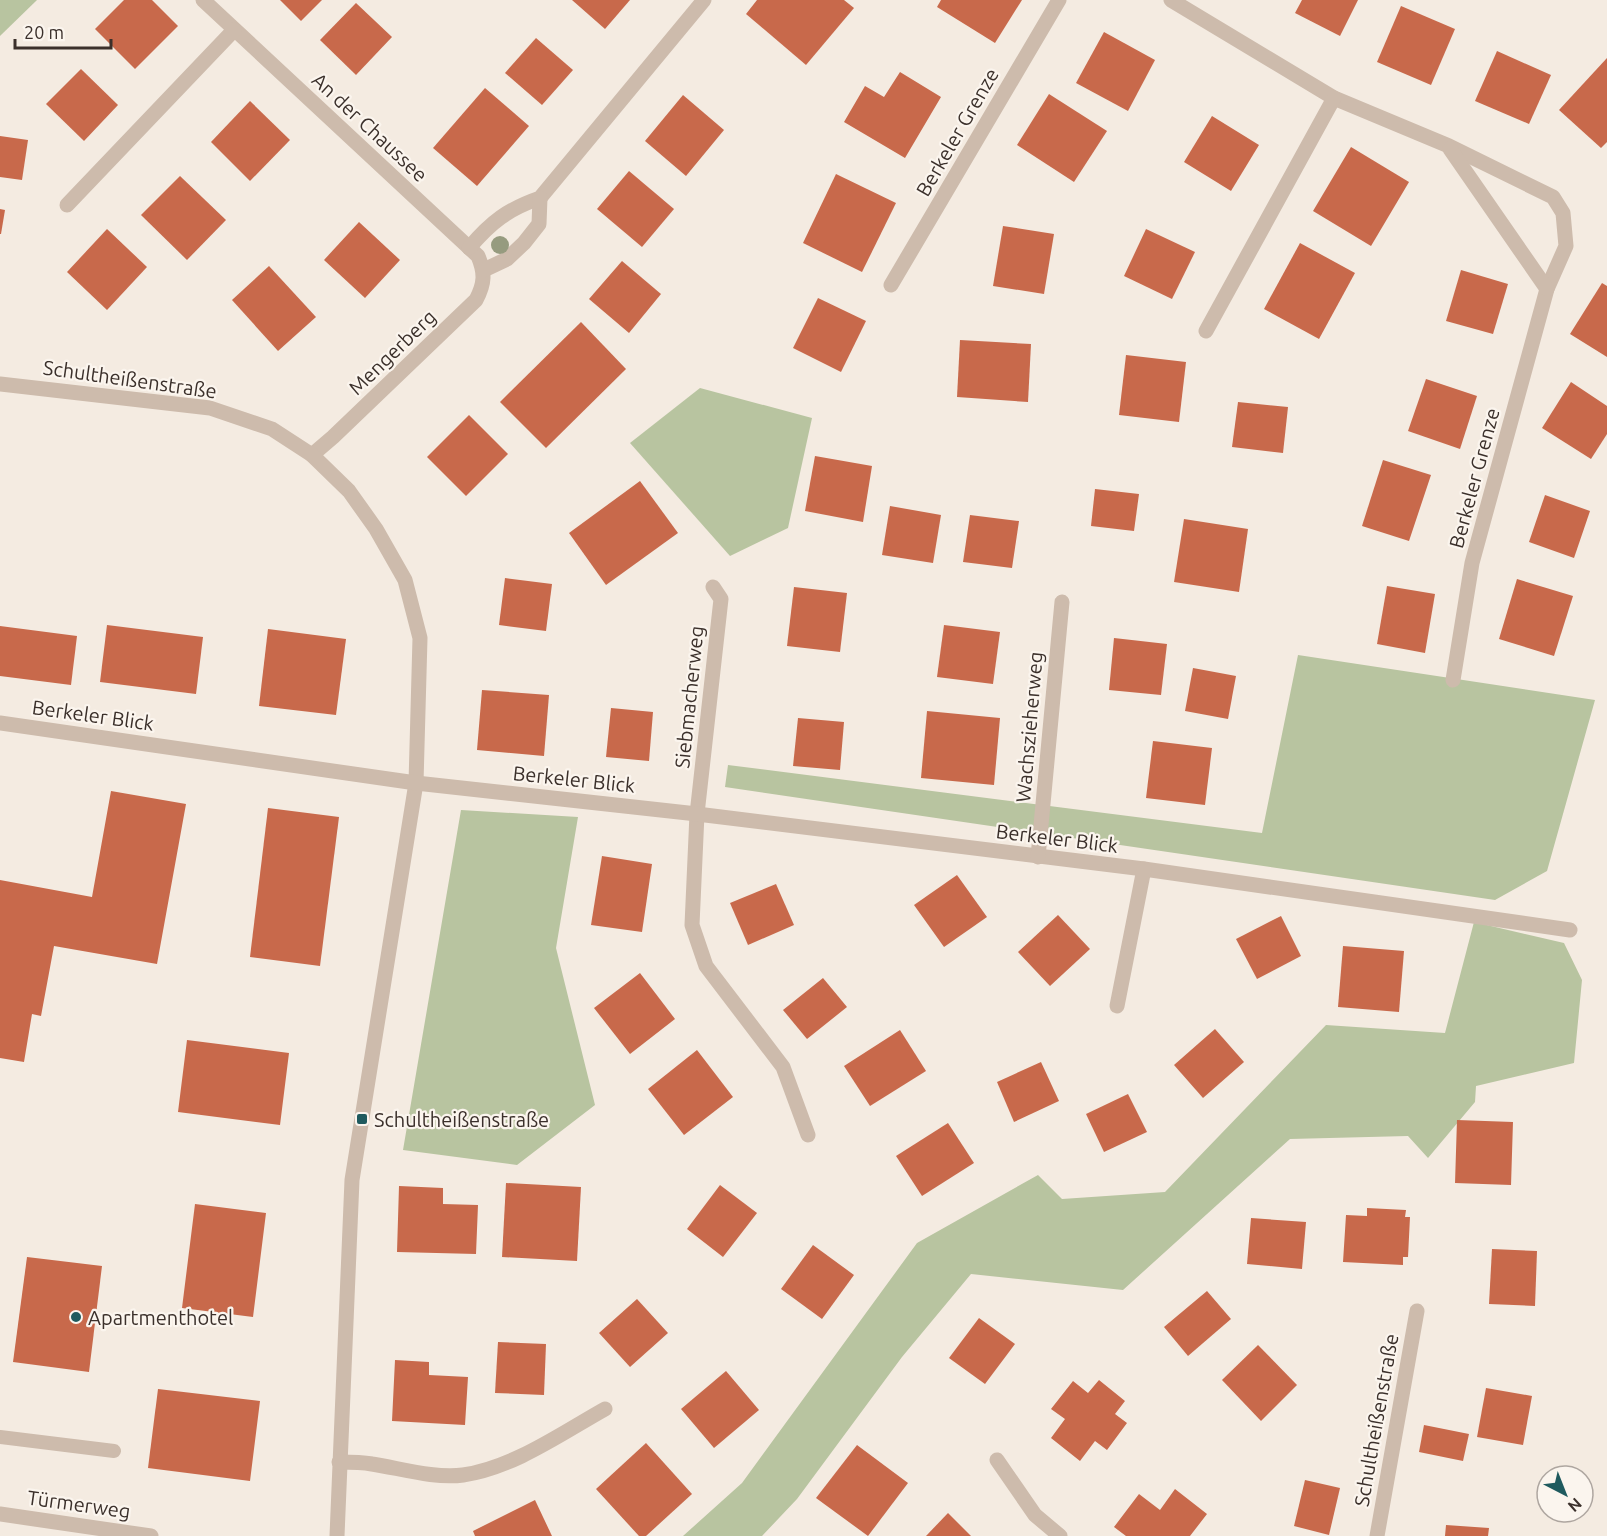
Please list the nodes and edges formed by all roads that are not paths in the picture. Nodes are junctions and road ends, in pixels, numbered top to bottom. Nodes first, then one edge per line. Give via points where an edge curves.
1 (203, 0) edge
2 (704, 0) edge
3 (1059, 0) edge
4 (1171, 0) edge
5 (234, 30) junction
6 (1334, 98) junction
7 (1449, 146) junction
8 (540, 198) junction
9 (67, 205) dead end
10 (477, 258) junction
11 (891, 285) dead end
12 (1547, 289) junction
13 (1206, 331) dead end
14 (0, 384) edge
15 (312, 455) junction
16 (713, 587) dead end
17 (1062, 602) dead end
18 (1453, 680) dead end
19 (0, 723) edge
20 (416, 783) junction
21 (697, 814) junction
22 (1038, 857) junction
23 (1144, 869) junction
24 (1570, 930) dead end
25 (1117, 1006) dead end
26 (808, 1135) dead end
27 (1417, 1311) dead end
28 (605, 1409) dead end
29 (0, 1437) edge
30 (114, 1451) dead end
31 (998, 1460) dead end
32 (339, 1462) junction
33 (0, 1514) edge
34 (151, 1536) edge
35 (337, 1536) edge
36 (1060, 1536) edge
37 (1377, 1536) edge

1 - 5 street, An der Chaussee
2 - 8 street
3 - 11 street, Berkeler Grenze
4 - 6 street, Berkeler Grenze
5 - 9 street
5 - 10 street, An der Chaussee
6 - 7 street, Berkeler Grenze
6 - 13 street
7 - 12 street
7 - 12 street, Berkeler Grenze via 1553,197 1563,213 1566,246
8 - 10 street, Mengerberg via 515,206 484,230
8 - 10 street via 539,224 507,259
10 - 15 street, Mengerberg via 482,288 476,300
12 - 18 street, Berkeler Grenze via 1472,563
14 - 15 street, Schultheißenstraße via 210,408 272,429
15 - 20 street, Schultheißenstraße via 349,491 405,580 420,638
16 - 21 street, Siebmacherweg via 721,599
17 - 22 street, Wachszieherweg
19 - 20 street, Berkeler Blick
20 - 21 street, Berkeler Blick
20 - 32 street, Schultheißenstraße via 352,1180
21 - 22 street, Berkeler Blick
21 - 26 street, Siebmacherweg via 692,925 706,966 783,1067
22 - 23 street, Berkeler Blick
23 - 24 street, Berkeler Blick
23 - 25 street
27 - 37 street, Schultheißenstraße
28 - 32 street via 547,1444 463,1475
29 - 30 lane
31 - 36 street via 1035,1515
32 - 35 street, Schultheißenstraße
33 - 34 street, Türmerweg

